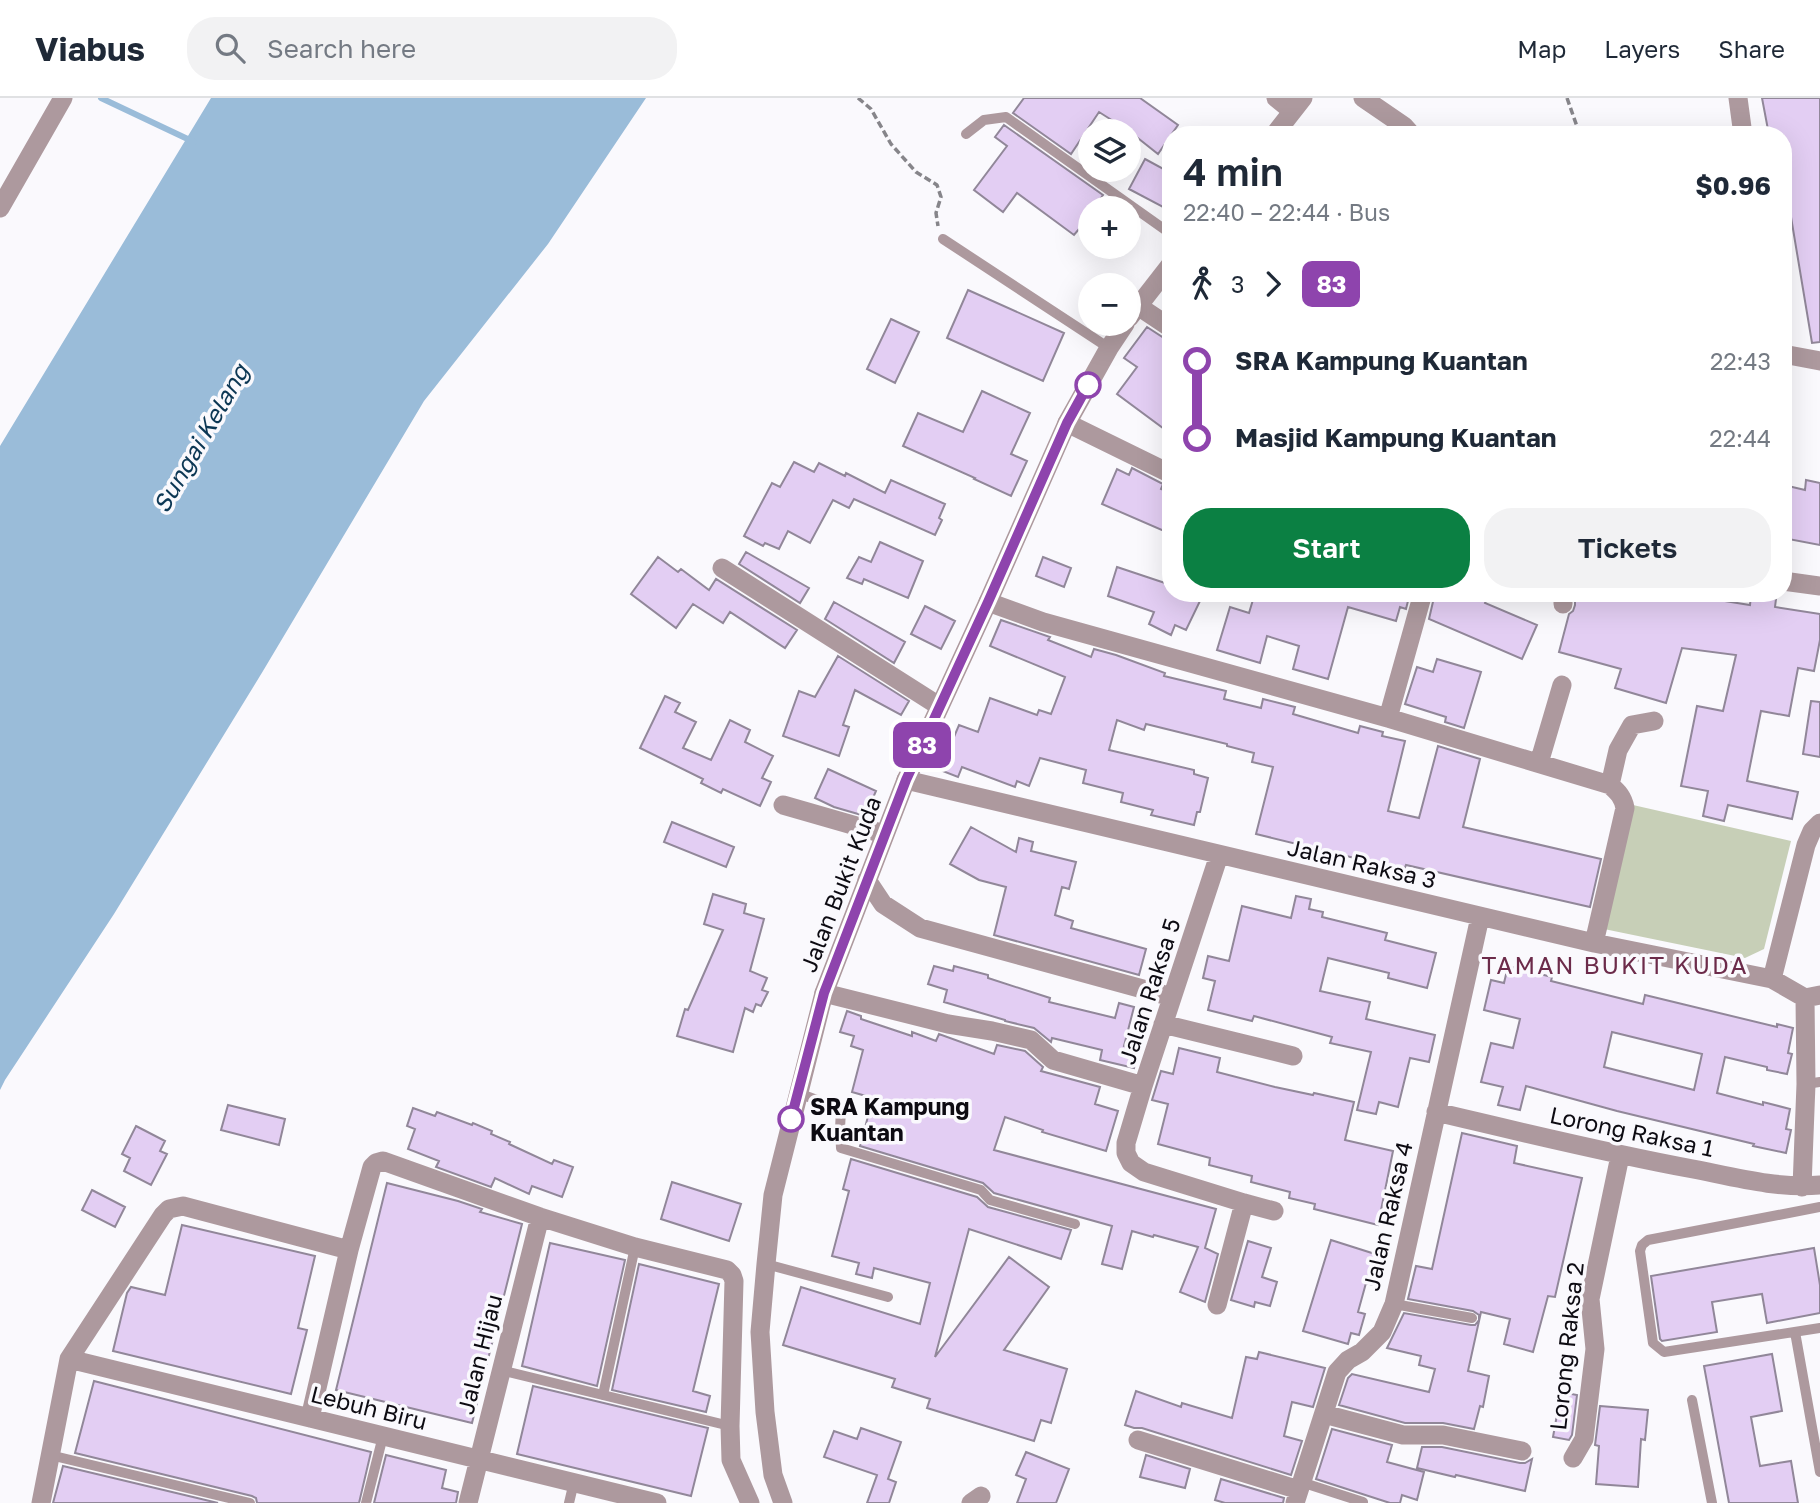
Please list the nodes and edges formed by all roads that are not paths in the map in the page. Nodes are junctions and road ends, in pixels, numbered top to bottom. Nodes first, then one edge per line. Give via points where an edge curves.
1 (63, 98) edge
2 (1276, 98) edge
3 (1363, 98) edge
4 (1738, 98) edge
5 (1298, 104) edge
6 (1281, 126) edge
7 (1405, 126) edge
8 (1742, 126) edge
9 (966, 134) dead end
10 (0, 208) edge
11 (1162, 228) edge
12 (943, 239) road end
13 (1162, 275) edge
14 (1141, 302) edge
15 (1141, 315) edge
16 (1162, 323) edge
17 (1117, 336) edge
18 (1109, 348) junction
19 (1792, 356) edge
20 (1820, 361) edge
21 (1067, 423) junction
22 (1162, 470) edge
23 (722, 568) dead end
24 (1792, 582) edge
25 (1820, 586) edge
26 (988, 602) junction
27 (1420, 602) edge
28 (1562, 685) dead end
29 (939, 706) junction
30 (1388, 718) junction
31 (1654, 721) dead end
32 (1539, 763) junction
33 (906, 780) junction
34 (1610, 785) junction
35 (783, 805) dead end
36 (1820, 823) edge
37 (884, 834) junction
38 (1219, 855) junction
39 (867, 880) junction
40 (1480, 917) junction
41 (1594, 943) junction
42 (1772, 979) junction
43 (824, 993) junction
44 (1172, 997) junction
45 (1812, 997) edge
46 (1163, 1024) junction
47 (1293, 1056) dead end
48 (1813, 1083) edge
49 (1143, 1086) junction
50 (798, 1093) junction
51 (1436, 1112) junction
52 (1620, 1156) junction
53 (1811, 1186) edge
54 (1244, 1203) junction
55 (1820, 1207) edge
56 (1274, 1210) dead end
57 (540, 1217) junction
58 (1075, 1224) dead end
59 (635, 1247) junction
60 (349, 1251) junction
61 (766, 1264) junction
62 (888, 1297) dead end
63 (1394, 1304) junction
64 (1217, 1305) dead end
65 (1472, 1318) dead end
66 (1820, 1328) edge
67 (1795, 1332) junction
68 (69, 1359) junction
69 (500, 1370) junction
70 (603, 1395) junction
71 (1692, 1400) dead end
72 (1324, 1413) junction
73 (310, 1418) junction
74 (730, 1426) junction
75 (383, 1436) junction
76 (1138, 1440) dead end
77 (1522, 1451) dead end
78 (50, 1455) junction
79 (478, 1458) junction
80 (1573, 1458) dead end
81 (1820, 1472) edge
82 (574, 1482) junction
83 (1298, 1492) edge
84 (1363, 1502) edge
85 (41, 1503) edge
86 (250, 1503) edge
87 (366, 1503) edge
88 (468, 1503) edge
89 (569, 1503) edge
90 (657, 1503) edge
91 (750, 1503) edge
92 (783, 1503) edge
93 (1712, 1503) edge

1 - 10 street
2 - 5 street
3 - 7 street
4 - 8 street
5 - 6 street
9 - 11 lane via 984,120 1006,117
12 - 18 lane
13 - 14 street
15 - 16 street
17 - 18 street, Jalan Bukit Kuda
18 - 21 street, Jalan Bukit Kuda
19 - 20 street
21 - 22 street
21 - 26 street, Jalan Bukit Kuda
23 - 29 street
24 - 25 street
26 - 29 street, Jalan Bukit Kuda
26 - 30 street via 1043,622
27 - 30 street
28 - 32 street
29 - 33 street, Jalan Bukit Kuda
30 - 32 street
31 - 34 street via 1632,725 1618,750
32 - 34 street
33 - 37 street, Jalan Bukit Kuda
33 - 38 street, Jalan Raksa 3
34 - 41 street via 1625,808
35 - 37 street
36 - 42 street via 1806,845
37 - 39 street, Jalan Bukit Kuda
38 - 40 street, Jalan Raksa 3
38 - 44 street, Jalan Raksa 5
39 - 43 street, Jalan Bukit Kuda
39 - 44 street via 883,904 920,928
40 - 41 street, Jalan Raksa 3
40 - 51 street, Jalan Raksa 4
41 - 42 street, Jalan Raksa 3
42 - 45 street, Jalan Raksa 3
43 - 49 street via 1031,1040 1054,1060
43 - 50 street, Jalan Bukit Kuda
44 - 46 street, Jalan Raksa 5
45 - 48 street
46 - 47 street
46 - 49 street, Jalan Raksa 5
48 - 53 street
49 - 54 street, Jalan Raksa 5 via 1126,1143 1131,1163 1143,1171
50 - 58 lane via 841,1109 841,1148
50 - 61 street, Jalan Bukit Kuda via 773,1195
51 - 52 street, Lorong Raksa 1
51 - 63 street, Jalan Raksa 4
52 - 53 street, Lorong Raksa 1 via 1742,1179
52 - 80 street, Lorong Raksa 2 via 1590,1299 1595,1349 1584,1439
54 - 56 street
54 - 64 street
55 - 67 lane via 1648,1240 1640,1251 1653,1343 1664,1352
57 - 59 street
57 - 60 street via 383,1161 372,1167
57 - 69 street, Jalan Hijau
59 - 70 lane
59 - 74 street via 732,1275
60 - 68 street via 175,1206 163,1214
60 - 73 street
61 - 62 lane
61 - 92 street, Jalan Bukit Kuda via 760,1332 765,1412 773,1475
63 - 65 lane
63 - 72 street, Jalan Raksa 4 via 1382,1332 1337,1372
66 - 67 lane
67 - 81 lane
68 - 73 street, Lebuh Biru
68 - 78 street
69 - 70 lane
69 - 79 street, Jalan Hijau
70 - 74 lane
71 - 93 lane
72 - 77 street via 1403,1435 1443,1435
72 - 83 street, Jalan Raksa 4
73 - 75 street, Lebuh Biru
74 - 91 street via 731,1460
75 - 79 street, Lebuh Biru
75 - 87 lane
76 - 83 street
78 - 85 street
78 - 86 lane
79 - 82 street, Lebuh Biru
79 - 88 street, Jalan Hijau
82 - 89 lane
82 - 90 street, Lebuh Biru
83 - 84 lane

